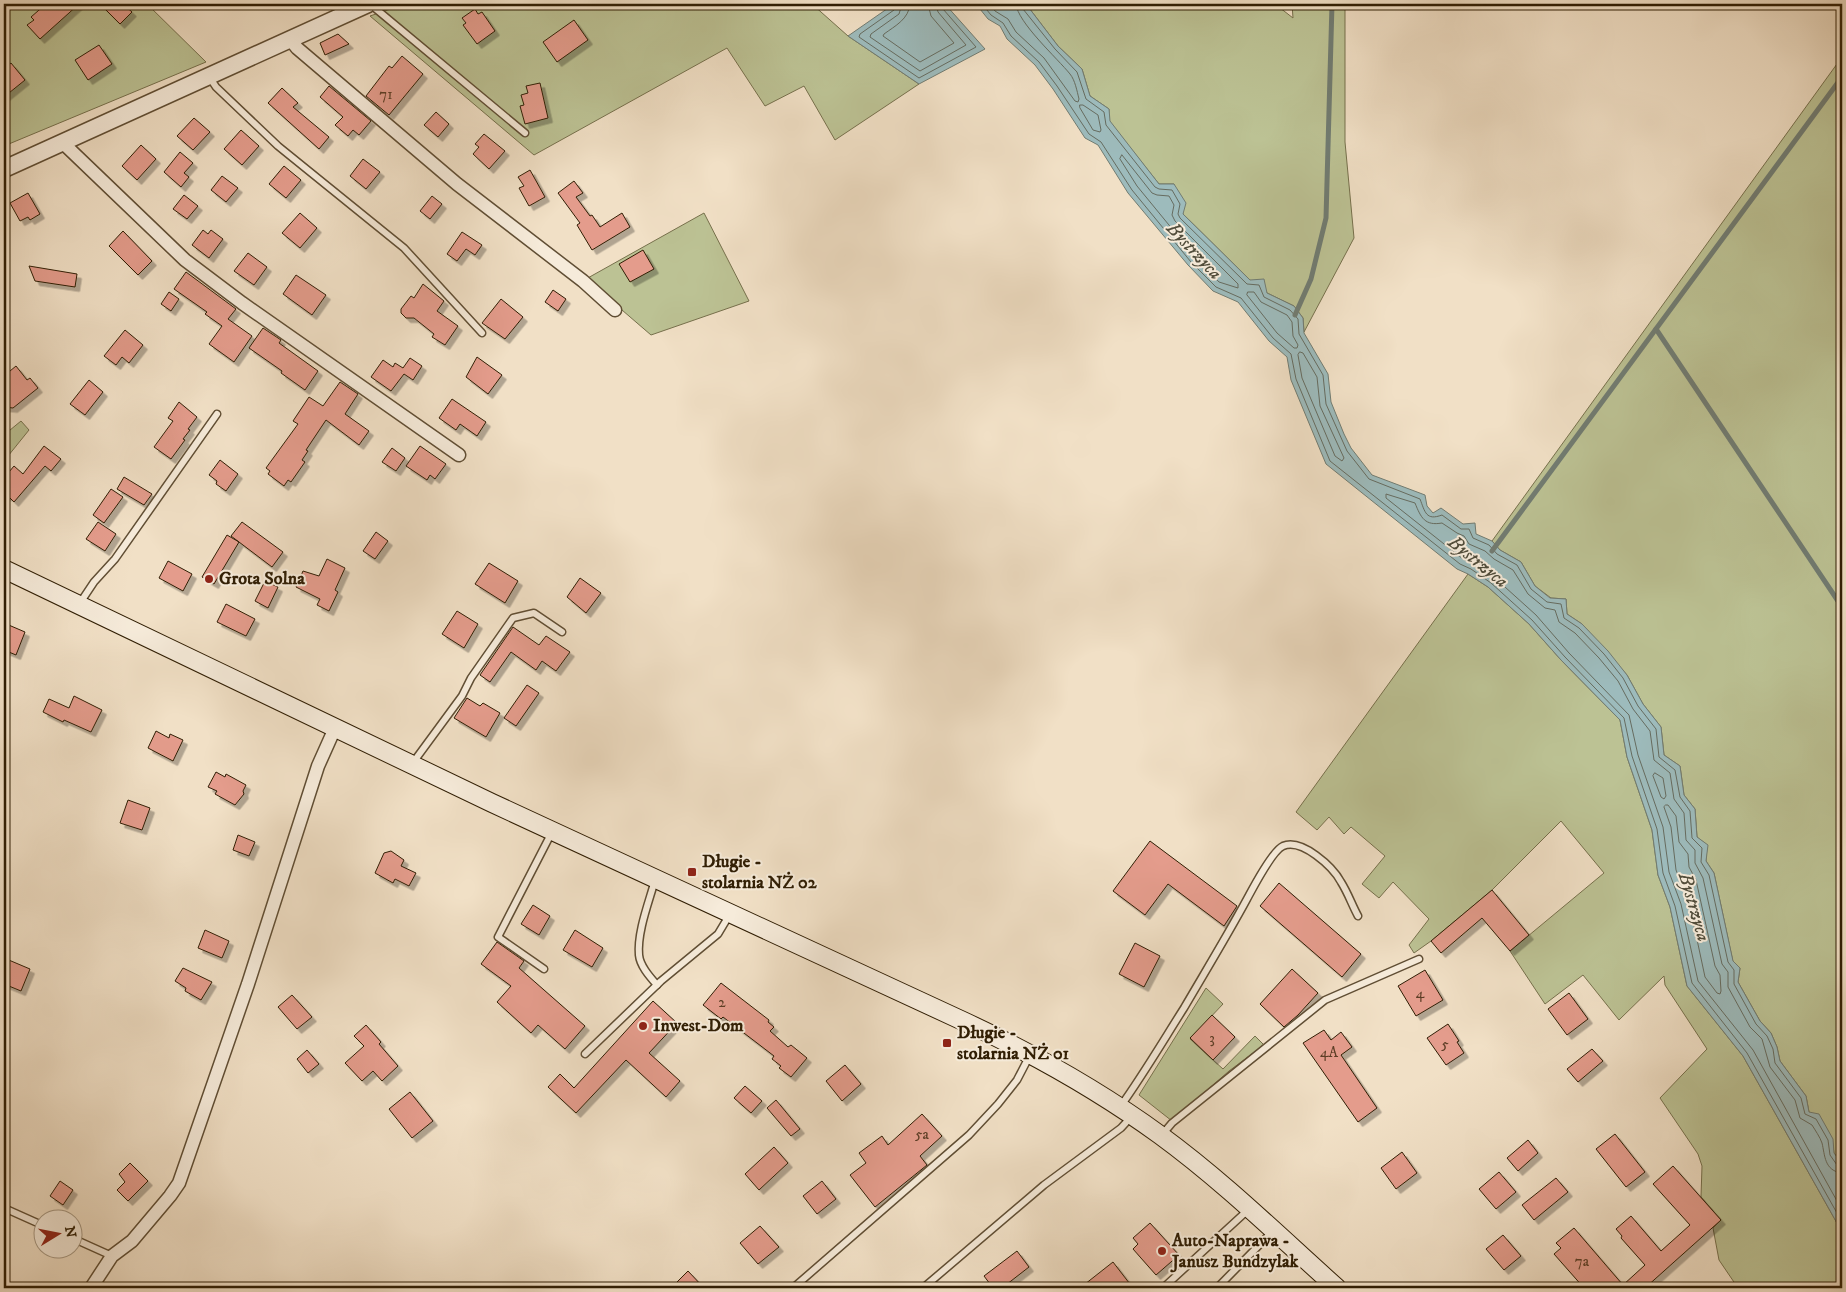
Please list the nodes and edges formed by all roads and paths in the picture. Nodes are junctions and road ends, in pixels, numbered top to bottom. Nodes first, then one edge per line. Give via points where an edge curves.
1 (369, 4) edge
2 (290, 39) junction
3 (208, 76) junction
4 (525, 133) dead end
5 (62, 143) junction
6 (4, 169) edge
7 (615, 310) dead end
8 (482, 333) dead end
9 (217, 414) dead end
10 (459, 455) dead end
11 (4, 568) edge
12 (79, 604) junction
13 (562, 632) dead end
14 (335, 728) junction
15 (412, 765) junction
16 (552, 831) junction
17 (656, 879) junction
18 (731, 913) junction
19 (1358, 916) dead end
20 (1420, 959) dead end
21 (544, 969) dead end
22 (657, 985) junction
23 (585, 1054) dead end
24 (1030, 1054) junction
25 (1126, 1111) junction
26 (1161, 1136) junction
27 (4, 1208) edge
28 (1249, 1209) junction
29 (32, 1221) edge
30 (1273, 1231) junction
31 (82, 1242) edge
32 (112, 1256) junction
33 (91, 1288) edge
34 (793, 1288) edge
35 (923, 1288) edge
36 (1163, 1288) edge
37 (1217, 1288) edge
38 (1337, 1288) edge

1 - 2 street
1 - 4 lane
2 - 3 street
2 - 7 street via 457,184 583,281
3 - 5 street
3 - 8 lane via 278,146 404,248
5 - 6 street
5 - 10 street via 185,260
9 - 12 lane via 115,559
11 - 12 main road
12 - 14 main road
13 - 15 lane via 534,613 513,618
14 - 15 main road
14 - 32 street via 318,766 248,984 179,1182 132,1241
15 - 16 main road
16 - 17 main road
16 - 21 lane via 498,937
17 - 18 main road
17 - 22 lane via 646,911 639,956
18 - 22 lane via 718,934
18 - 24 main road
19 - 25 lane via 1340,880 1319,857 1306,848 1283,846 1256,882 1139,1081
20 - 26 lane via 1326,1000 1172,1123
22 - 23 lane
24 - 25 main road
24 - 34 lane via 1017,1080 969,1135
25 - 26 main road
25 - 35 lane via 1121,1128 1044,1185
26 - 28 main road
27 - 29 lane
28 - 30 main road
28 - 36 lane
30 - 37 lane
30 - 38 main road
31 - 32 lane
32 - 33 street

